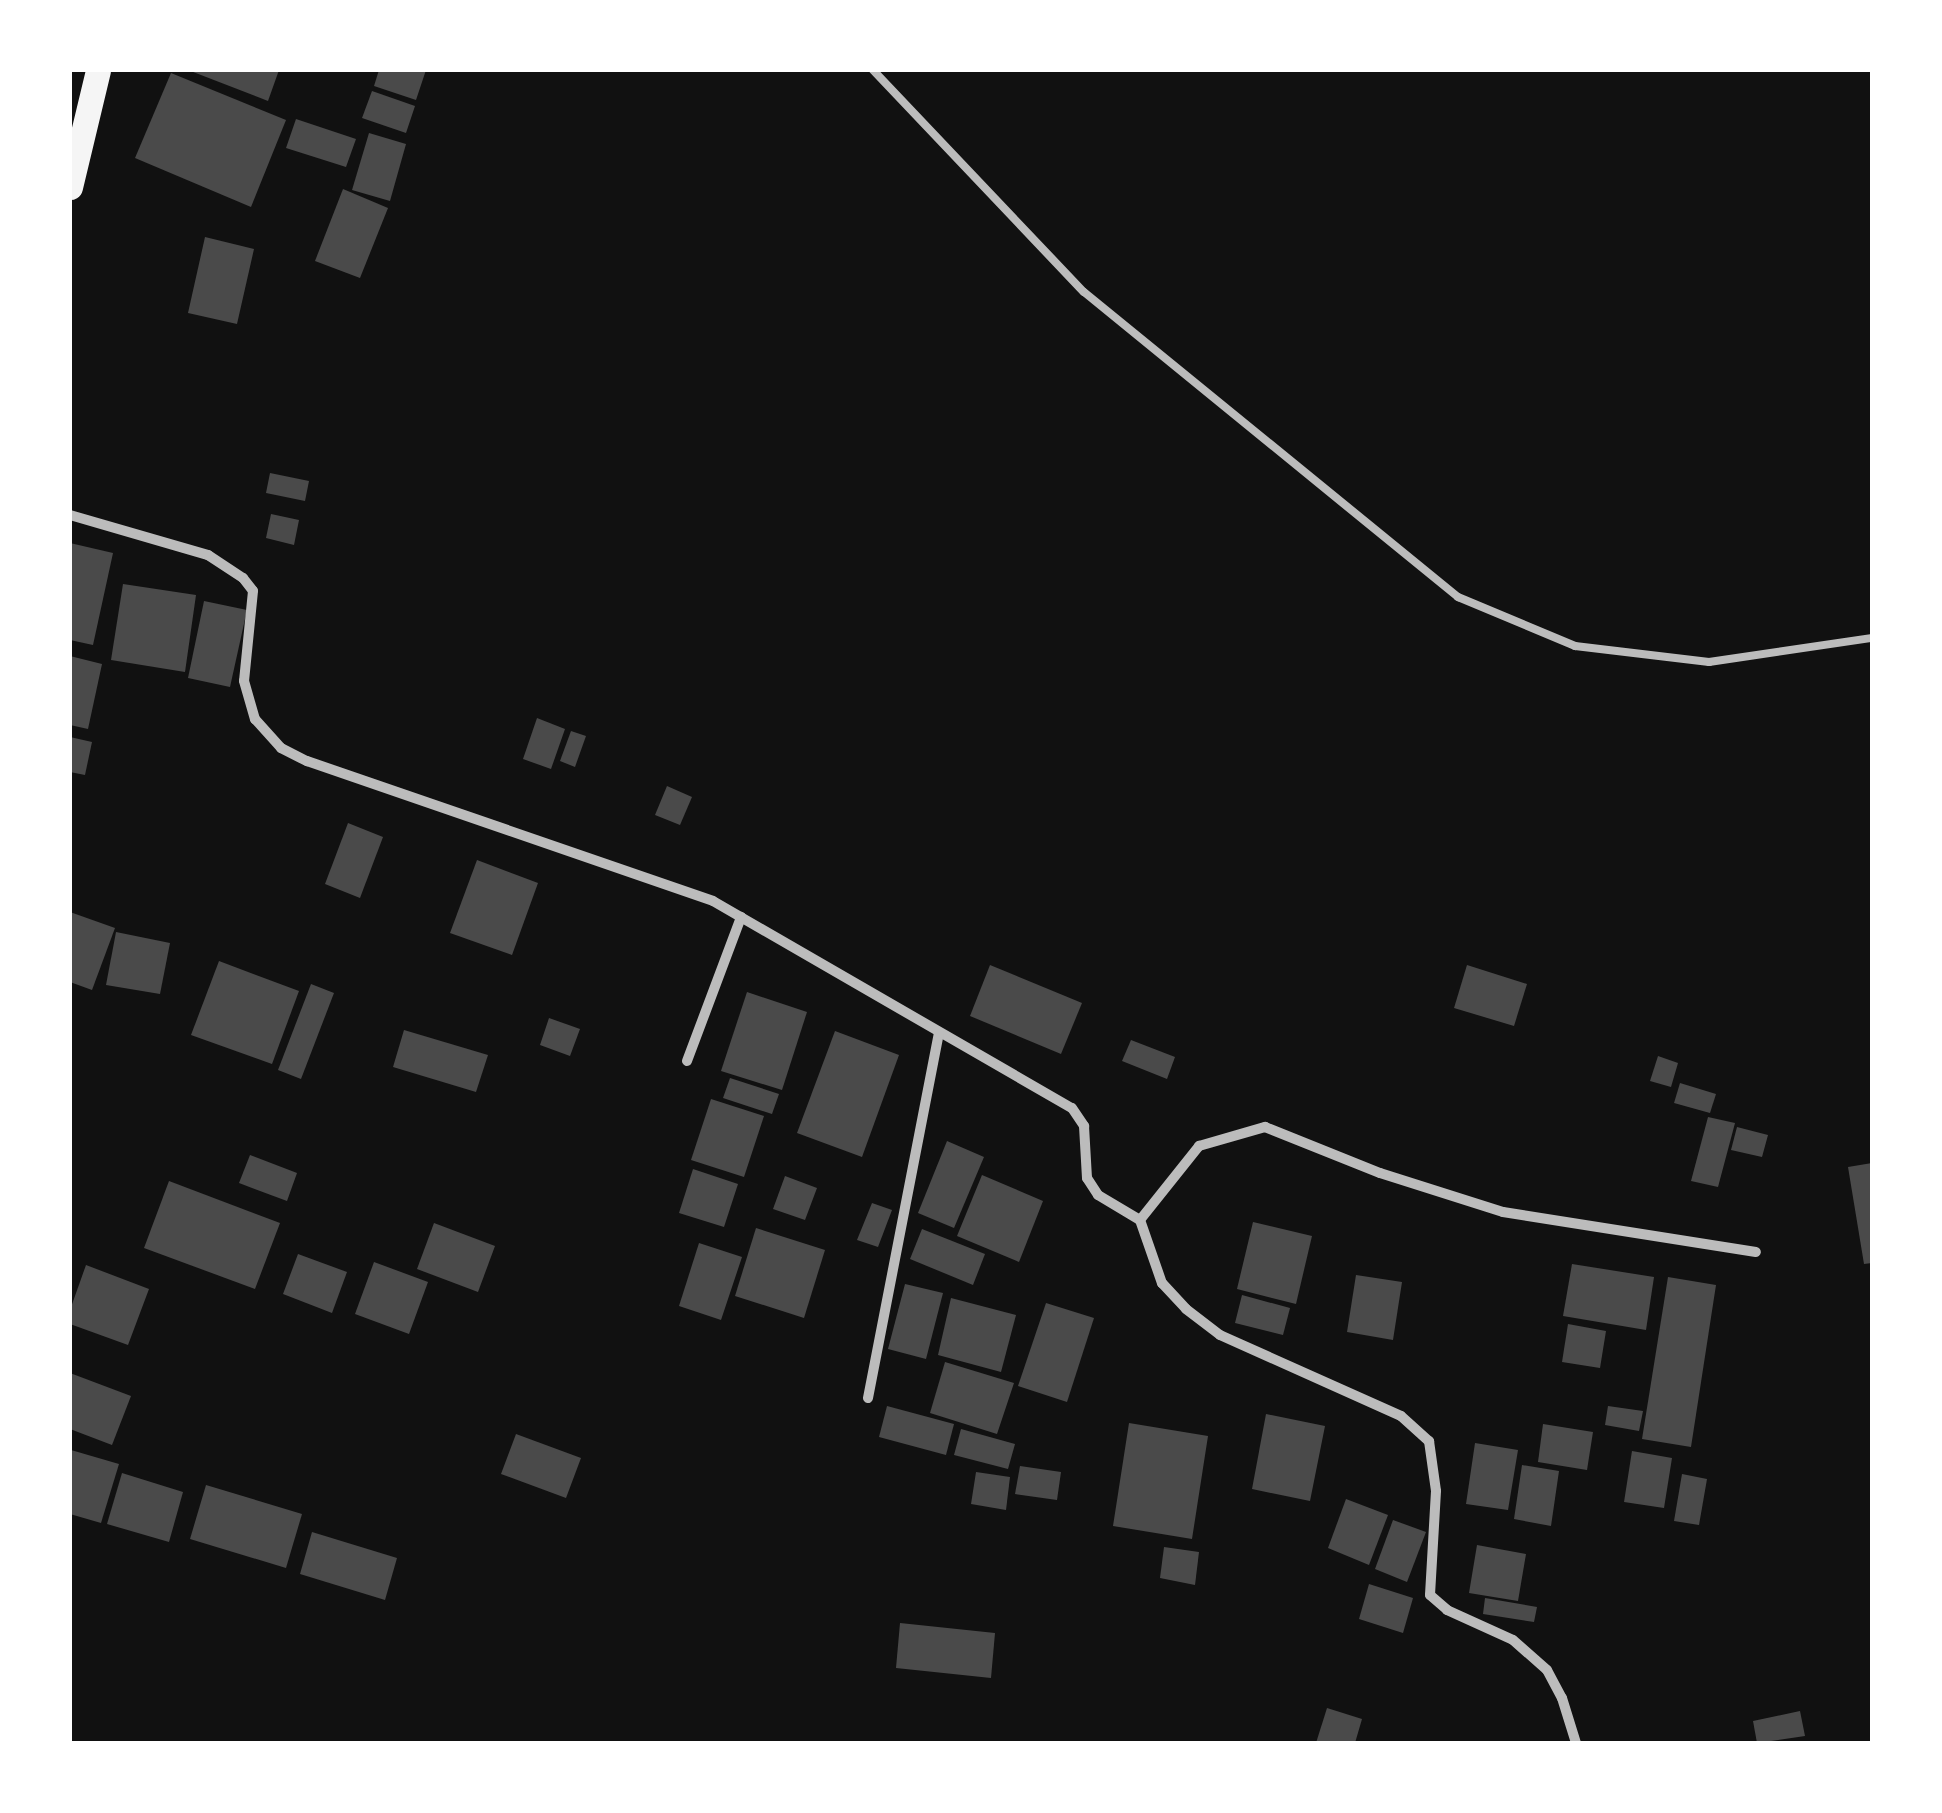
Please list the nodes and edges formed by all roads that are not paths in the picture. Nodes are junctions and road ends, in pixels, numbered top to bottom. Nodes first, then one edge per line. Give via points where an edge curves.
1 (98, 70) edge
2 (873, 70) edge
3 (70, 187) edge
4 (70, 515) edge
5 (1872, 638) edge
6 (740, 917) junction
7 (939, 1034) junction
8 (687, 1061) dead end
9 (1140, 1220) junction
10 (1756, 1252) dead end
11 (868, 1398) dead end
12 (1576, 1743) edge

1 - 3 main road
2 - 5 lane via 1084,292 1458,597 1575,646 1710,662
4 - 6 street via 208,555 243,578 253,591 244,681 255,719 281,748 696,895
6 - 7 street
6 - 8 street
7 - 9 street via 1072,1108 1084,1126 1087,1178 1098,1195
7 - 11 street
9 - 10 street via 1199,1146 1265,1127 1503,1212
9 - 12 street via 1162,1283 1186,1309 1220,1335 1401,1416 1429,1442 1436,1491 1430,1595 1447,1610 1513,1640 1547,1670

